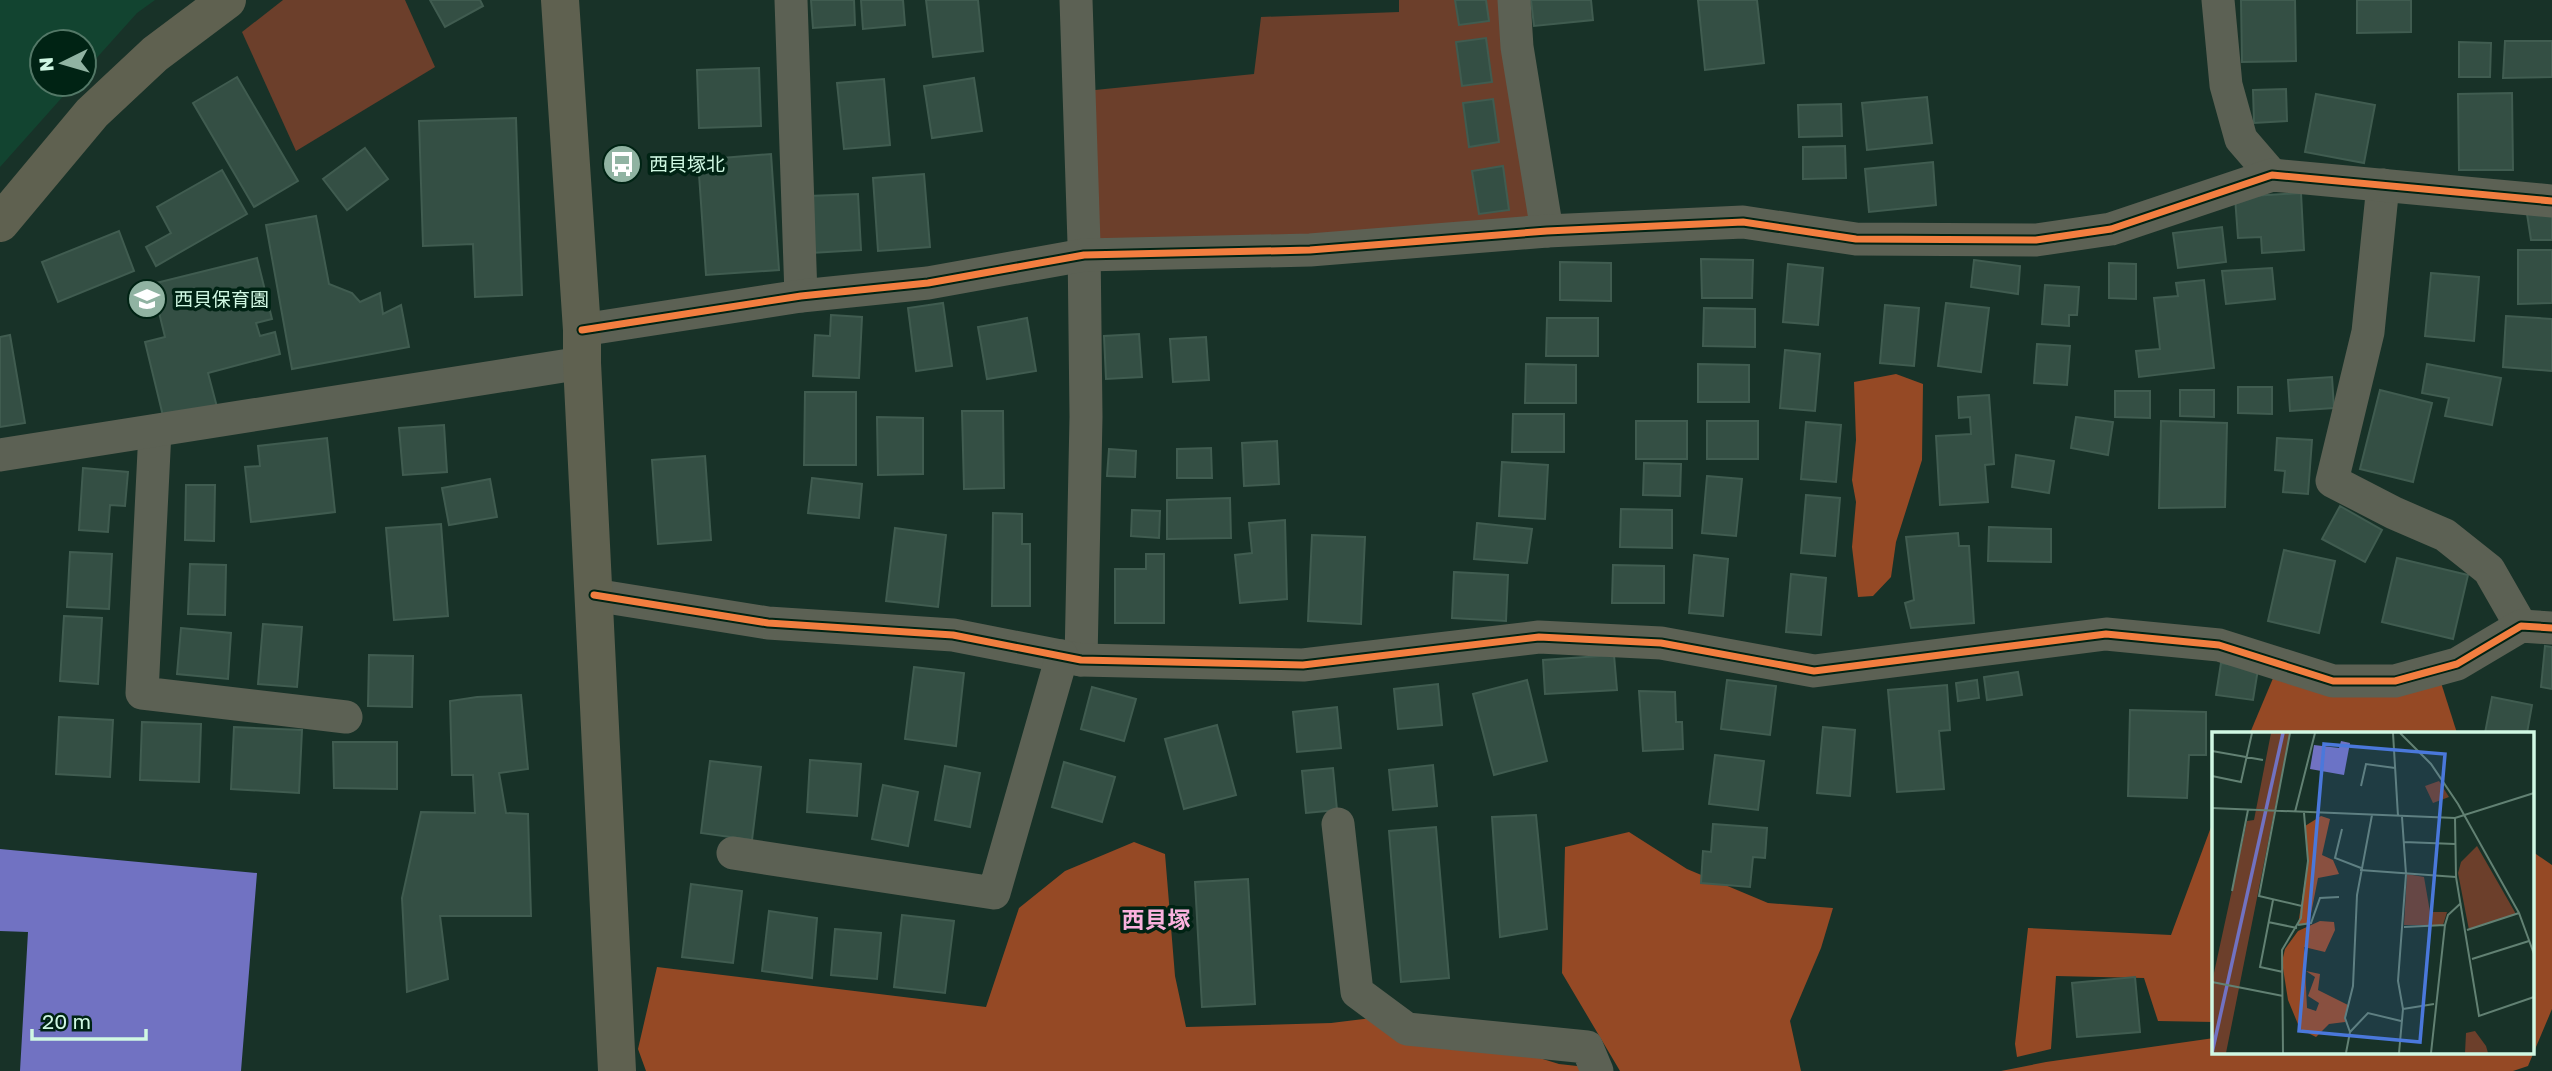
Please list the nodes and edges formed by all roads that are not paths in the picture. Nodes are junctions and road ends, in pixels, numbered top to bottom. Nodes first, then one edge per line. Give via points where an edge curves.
1 (227, 0) edge
2 (560, 0) edge
3 (791, 0) edge
4 (1076, 0) edge
5 (1514, 0) edge
6 (2218, 0) edge
7 (2272, 175) junction
8 (2383, 185) junction
9 (2552, 201) edge
10 (0, 223) edge
11 (1548, 231) junction
12 (1084, 255) junction
13 (801, 296) junction
14 (582, 346) junction
15 (155, 431) junction
16 (0, 455) edge
17 (594, 596) junction
18 (2537, 627) edge
19 (1071, 658) junction
20 (346, 717) dead end
21 (1338, 824) dead end
22 (733, 853) dead end
23 (617, 1071) edge
24 (1597, 1071) edge

1 - 10 street via 155,54 92,113
2 - 14 street
3 - 13 street
4 - 12 street
5 - 11 street via 1517,47
6 - 7 street via 2226,85 2241,139
7 - 8 street
7 - 11 street via 2111,229 2036,240 1856,239 1742,222
8 - 9 street
8 - 18 street via 2368,332 2332,481 2445,534 2489,570
11 - 12 street via 1310,250
12 - 13 street via 928,283
12 - 19 street via 1086,417
13 - 14 street
14 - 15 street
14 - 17 street
15 - 16 street
15 - 20 street via 142,693
17 - 19 street via 768,623 953,635
17 - 23 street
18 - 19 street via 2457,664 2395,681 2333,681 2219,645 2106,634 1814,671 1661,643 1539,637 1303,665
19 - 22 street via 994,893
21 - 24 street via 1357,992 1407,1029 1587,1047

